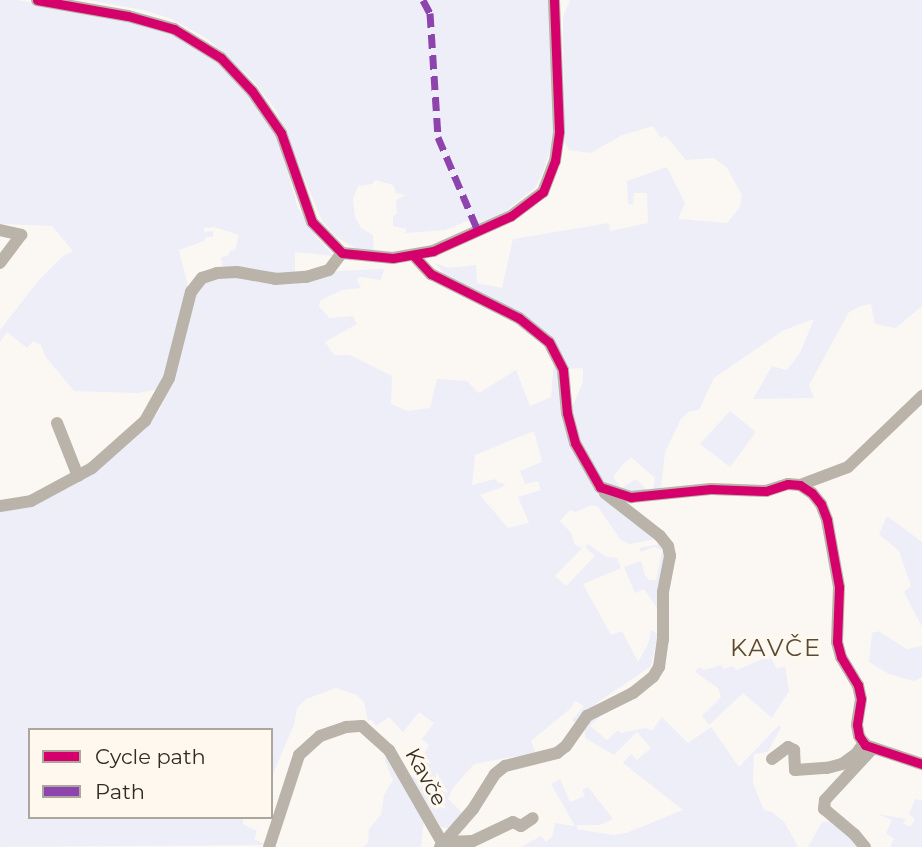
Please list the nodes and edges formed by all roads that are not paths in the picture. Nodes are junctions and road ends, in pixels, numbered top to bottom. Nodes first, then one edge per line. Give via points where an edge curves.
1 (37, 0) edge
2 (554, 0) edge
3 (0, 230) edge
4 (342, 253) junction
5 (414, 256) junction
6 (0, 263) edge
7 (922, 396) edge
8 (57, 423) dead end
9 (78, 476) junction
10 (800, 485) junction
11 (600, 487) junction
12 (0, 506) edge
13 (868, 745) junction
14 (772, 759) dead end
15 (922, 764) edge
16 (533, 818) dead end
17 (441, 844) edge
18 (269, 847) edge
19 (865, 847) edge

1 - 4 street via 174,29 221,58 252,91 281,133 312,222
2 - 5 street via 559,131 555,161 543,192 511,216
3 - 6 street via 21,235
4 - 5 street
4 - 9 street via 329,270 306,277 275,279 237,272 202,278 191,292 169,378 157,402 120,445
5 - 11 street via 431,274 519,318 549,342 563,370 575,443
7 - 10 street via 848,467
8 - 9 street
9 - 12 street via 31,501
10 - 11 street via 766,491 711,489 631,497
10 - 13 street via 821,504 827,520 839,587 837,642 858,685 857,725
11 - 17 street via 667,546 670,556 659,667 633,692 587,716 556,753 505,766 495,774 473,809
13 - 14 street via 842,764 827,768 795,770 794,750 788,747
13 - 15 street
13 - 19 street via 825,800 824,809
16 - 17 street via 473,841
17 - 18 street, Kavče via 389,750 362,726 320,736 299,755

